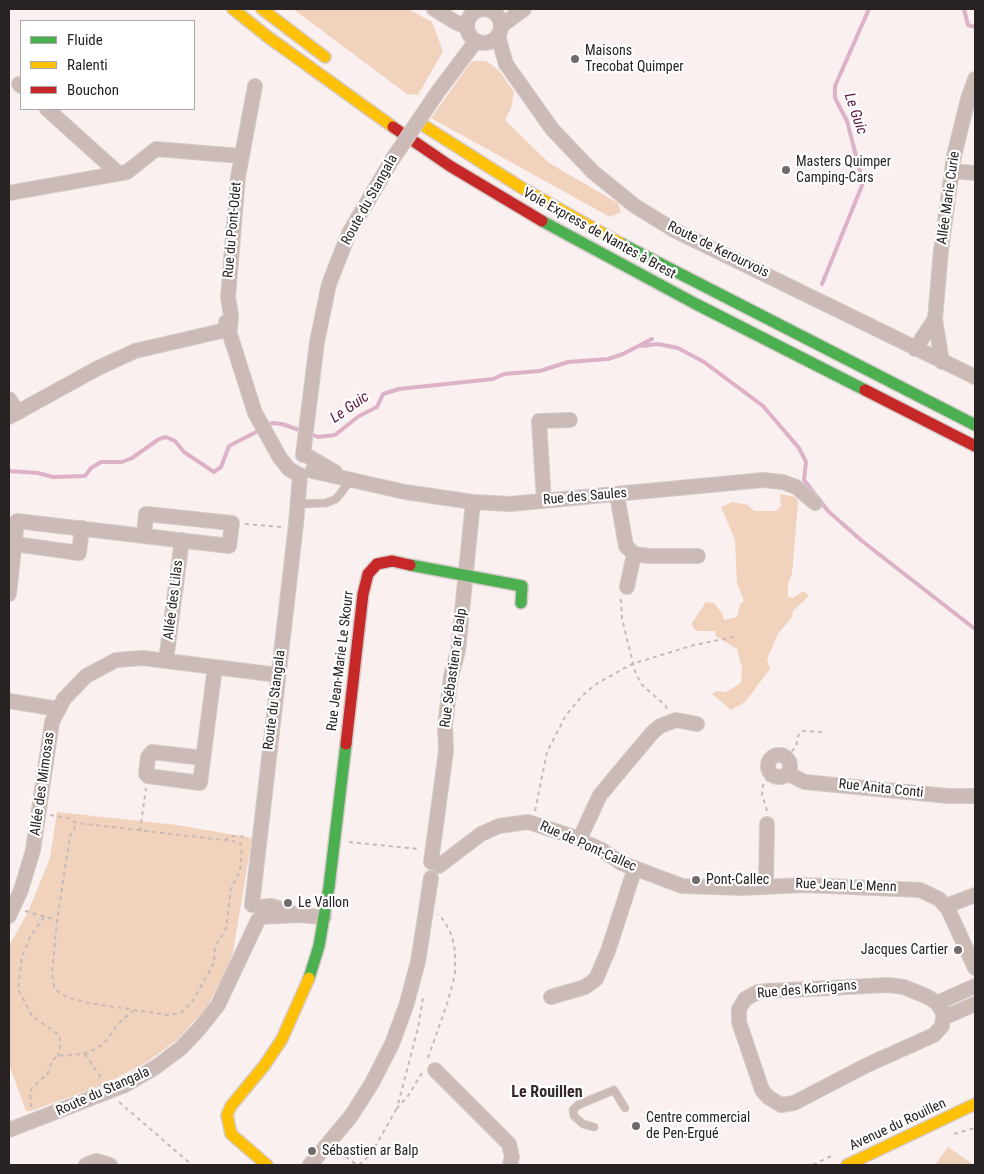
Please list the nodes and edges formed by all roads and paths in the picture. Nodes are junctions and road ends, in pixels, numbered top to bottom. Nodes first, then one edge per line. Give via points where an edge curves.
1 (233, 9) edge
2 (262, 9) edge
3 (524, 9) edge
4 (497, 10) edge
5 (439, 11) edge
6 (473, 13) junction
7 (467, 27) junction
8 (499, 31) junction
9 (479, 42) junction
10 (334, 64) dead end
11 (506, 64) junction
12 (975, 79) edge
13 (255, 86) dead end
14 (48, 110) edge
15 (406, 114) dead end
16 (241, 156) junction
17 (952, 171) junction
18 (118, 173) junction
19 (975, 173) edge
20 (9, 193) edge
21 (935, 319) junction
22 (230, 329) junction
23 (915, 348) junction
24 (942, 362) junction
25 (975, 377) edge
26 (9, 399) edge
27 (13, 414) edge
28 (570, 420) dead end
29 (975, 425) edge
30 (975, 446) edge
31 (304, 465) junction
32 (350, 480) junction
33 (617, 495) junction
34 (298, 499) junction
35 (544, 501) junction
36 (473, 502) junction
37 (815, 503) dead end
38 (232, 522) junction
39 (296, 524) junction
40 (82, 528) junction
41 (144, 536) junction
42 (182, 540) junction
43 (15, 544) junction
44 (634, 554) junction
45 (698, 556) dead end
46 (466, 577) junction
47 (624, 592) joint
48 (9, 594) edge
49 (521, 603) dead end
50 (734, 637) dead end
51 (166, 660) junction
52 (632, 664) junction
53 (215, 667) junction
54 (278, 675) junction
55 (9, 701) edge
56 (666, 706) dead end
57 (58, 709) junction
58 (697, 724) dead end
59 (823, 732) dead end
60 (786, 757) junction
61 (203, 758) junction
62 (788, 774) junction
63 (771, 775) junction
64 (148, 776) junction
65 (975, 796) edge
66 (40, 814) junction
67 (77, 823) junction
68 (534, 823) junction
69 (767, 824) joint
70 (140, 832) junction
71 (259, 838) junction
72 (225, 840) junction
73 (334, 840) junction
74 (579, 840) junction
75 (434, 860) junction
76 (635, 868) junction
77 (688, 886) joint
78 (766, 886) junction
79 (975, 895) edge
80 (946, 906) junction
81 (428, 909) junction
82 (11, 912) edge
83 (257, 912) junction
84 (324, 917) junction
85 (44, 918) junction
86 (57, 920) junction
87 (975, 968) edge
88 (975, 986) edge
89 (423, 992) dead end
90 (551, 997) dead end
91 (937, 1003) junction
92 (975, 1004) edge
93 (133, 1010) junction
94 (943, 1018) junction
95 (85, 1054) junction
96 (58, 1056) junction
97 (430, 1070) junction
98 (108, 1092) junction
99 (975, 1104) edge
100 (397, 1108) junction
101 (625, 1108) dead end
102 (975, 1108) edge
103 (961, 1112) junction
104 (35, 1121) junction
105 (594, 1127) dead end
106 (9, 1130) edge
107 (335, 1150) dead end
108 (86, 1165) edge
109 (110, 1165) edge
110 (192, 1165) edge
111 (267, 1165) edge
112 (310, 1165) edge
113 (358, 1165) edge
114 (510, 1165) edge
115 (847, 1165) edge

1 - 30 main road, Voie Express de Nantes à Brest via 328,81 450,166 568,236
2 - 10 main road
3 - 8 street
4 - 6 street via 482,9
4 - 8 street
5 - 6 street
5 - 7 street
6 - 7 street
7 - 9 street via 468,34
8 - 9 street via 490,42
8 - 11 street, Route de Kerourvois
9 - 11 street, Route de Kerourvois
9 - 31 street, Route du Stangala, bridge via 436,92 353,224 329,284 317,342
11 - 23 street, Route de Kerourvois via 535,107 569,148 636,206 674,230
12 - 17 street, Allée Marie Curie
13 - 16 street, Rue du Pont-Odet
14 - 18 street
15 - 29 main road, Voie Express de Nantes à Brest via 522,188 612,238
16 - 18 street via 156,149 127,172
16 - 22 street, Rue du Pont-Odet via 228,304 224,318
17 - 19 street
17 - 21 street, Allée Marie Curie
18 - 20 street
21 - 23 street, Allée Marie Curie
21 - 24 street, Allée Marie Curie
22 - 27 street via 126,354
22 - 31 street, Rue du Pont-Odet via 250,401 266,433 284,455
23 - 24 street, Route de Kerourvois
24 - 25 street, Route de Kerourvois
26 - 27 street
28 - 35 street via 539,421
31 - 32 street, Rue des Saules
31 - 34 street, Route du Stangala
32 - 34 lane via 336,499 326,503
32 - 36 street, Rue des Saules
33 - 35 street, Rue des Saules
33 - 37 street, Rue des Saules via 773,480 796,487
33 - 44 street via 626,546
34 - 39 street, Route du Stangala
35 - 36 street, Rue des Saules via 510,504
36 - 46 street, Rue Sébastien ar Balp
38 - 39 path via 287,528 289,524
38 - 41 street via 146,514
38 - 42 street, Allée des Lilas via 229,546
39 - 54 street, Route du Stangala
40 - 41 street, Allée des Lilas
40 - 43 street, Allée des Lilas via 18,521
40 - 43 street via 79,553
41 - 42 street, Allée des Lilas
42 - 51 street, Allée des Lilas
43 - 48 street, Allée des Lilas
44 - 45 street
44 - 47 street
46 - 49 main road, Rue Jean-Marie Le Skourr via 522,586
46 - 73 main road, Rue Jean-Marie Le Skourr via 392,561 377,564 368,574
46 - 75 street, Rue Sébastien ar Balp via 446,719 446,751
47 - 52 path via 622,619
50 - 52 path via 694,645
51 - 53 street, Allée des Mimosas
51 - 57 street, Allée des Mimosas via 128,658 103,665 79,682
52 - 56 path via 641,684
52 - 68 path via 596,684 566,715 547,752
53 - 54 street, Allée des Mimosas
53 - 61 street
54 - 71 street, Route du Stangala
55 - 57 street
57 - 66 street, Allée des Mimosas via 50,732
58 - 74 street via 676,720 652,733 600,795
59 - 60 path via 802,731 796,747
60 - 62 street via 791,767
60 - 63 street via 775,756 769,760
61 - 64 street via 152,752 148,757
61 - 64 street via 200,783
62 - 63 street via 778,778
62 - 65 street, Rue Anita Conti via 805,782
63 - 69 path via 763,785 762,794 769,815
64 - 70 path
66 - 67 path
66 - 82 street, Allée des Mimosas via 28,870
67 - 70 path
67 - 86 path via 70,836
68 - 74 street, Rue de Pont-Callec
68 - 75 street, Rue de Pont-Callec via 492,828
69 - 78 street
70 - 72 path
71 - 72 path via 231,836
71 - 83 street, Route du Stangala
72 - 93 path via 240,843 241,864 231,888 226,929 216,942 214,963 208,977 181,1013 167,1015
73 - 75 path
73 - 84 main road, Rue Jean-Marie Le Skourr
74 - 76 street, Rue de Pont-Callec
75 - 81 street, Rue Sébastien ar Balp via 424,871 431,878
76 - 77 street, Rue de Pont-Callec via 677,885
76 - 90 street via 596,979 584,988
77 - 78 street, Rue Jean Le Menn
78 - 80 street, Rue Jean Le Menn via 900,888 926,892
79 - 80 street
80 - 87 street
81 - 97 path via 446,922 455,951 455,974
81 - 112 street via 411,990 387,1055 351,1116
82 - 85 path
83 - 84 street
83 - 98 street, Route du Stangala via 226,988 199,1029 156,1067
84 - 111 main road, Rue Jean-Marie Le Skourr via 315,960 288,1027 271,1057 227,1115 231,1134
85 - 86 path
85 - 96 path via 30,937 22,957 18,990 32,1016 58,1035 61,1044
86 - 93 path via 52,974 57,991 67,998
88 - 91 street
89 - 100 path via 418,1028
91 - 94 street
91 - 94 street, Rue des Korrigans via 928,996 888,985 818,988 758,992 745,999 738,1014 762,1090 781,1105 808,1097 867,1065 927,1040 939,1030
92 - 94 street
93 - 95 path via 106,1042
95 - 96 path
95 - 98 path
96 - 104 path via 50,1062 48,1073 30,1093
97 - 100 path
97 - 114 street via 506,1141 512,1152
98 - 104 street, Route du Stangala
98 - 110 path via 112,1100 120,1102
99 - 103 main road, Avenue du Rouillen
100 - 113 path via 371,1154
101 - 105 lane via 614,1090 578,1105 573,1110 574,1116 583,1124
102 - 103 main road, Avenue du Rouillen
103 - 115 main road, Avenue du Rouillen
104 - 106 street, Route du Stangala
107 - 113 path
108 - 109 street via 96,1161

